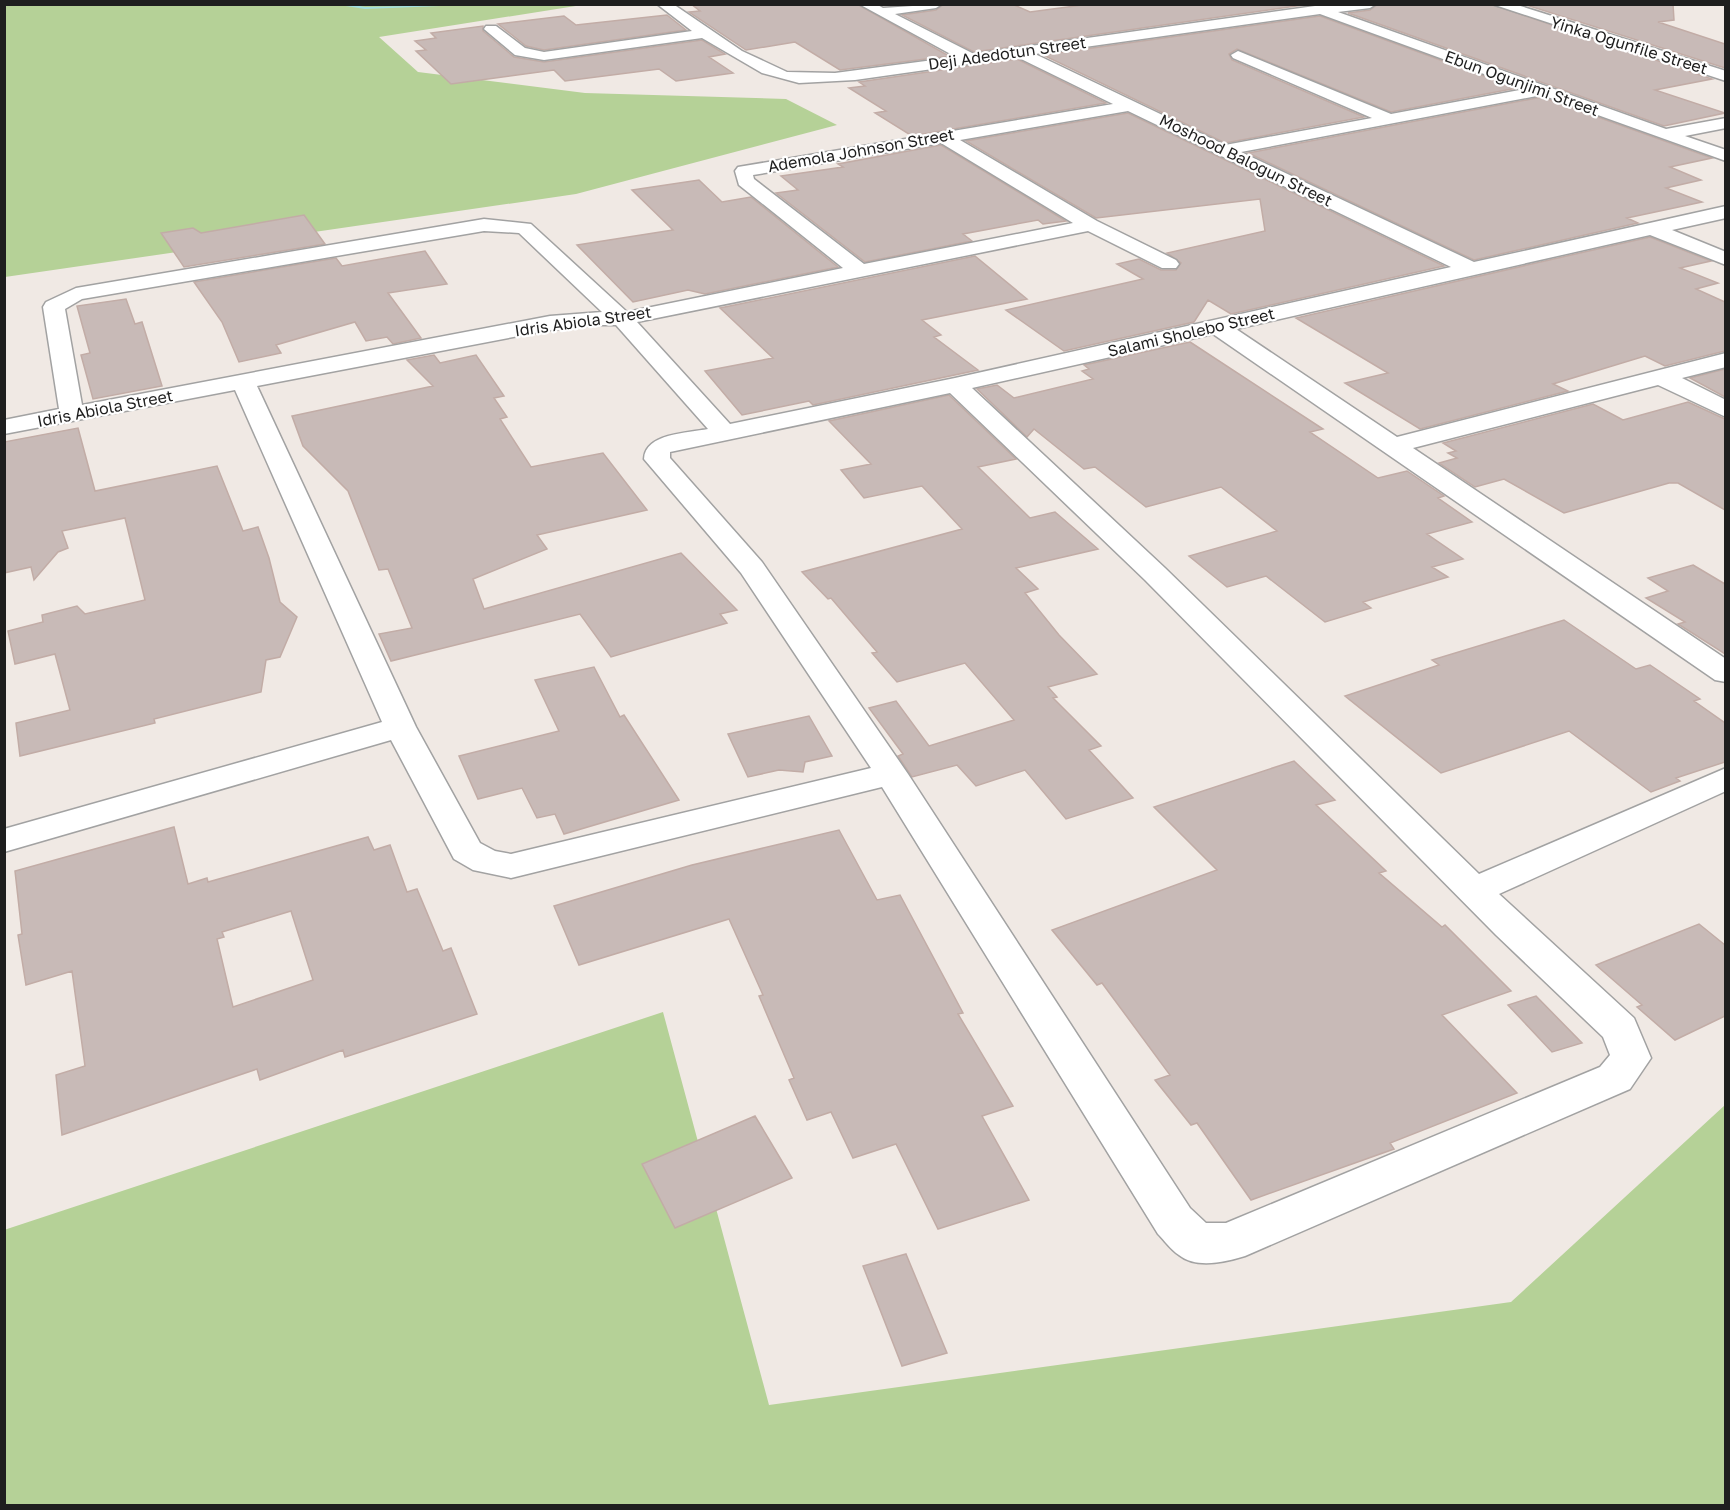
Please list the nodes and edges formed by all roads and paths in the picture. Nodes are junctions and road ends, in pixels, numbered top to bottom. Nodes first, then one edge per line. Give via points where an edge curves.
1 (663, 4) edge
2 (865, 4) edge
3 (936, 4) edge
4 (1370, 4) edge
5 (1498, 4) edge
6 (1319, 10) junction
7 (881, 12) junction
8 (1182, 12) dead end
9 (1211, 23) junction
10 (491, 29) dead end
11 (707, 33) junction
12 (1018, 52) junction
13 (1238, 55) dead end
14 (1706, 55) dead end
15 (531, 56) junction
16 (972, 59) junction
17 (1676, 60) junction
18 (543, 74) dead end
19 (1725, 76) edge
20 (1542, 91) junction
21 (1130, 106) junction
22 (1389, 119) junction
23 (1725, 123) edge
24 (1666, 134) junction
25 (942, 136) junction
26 (1225, 150) junction
27 (1725, 156) edge
28 (1725, 212) edge
29 (1090, 225) junction
30 (1653, 229) junction
31 (1725, 259) edge
32 (1169, 264) dead end
33 (858, 270) junction
34 (1473, 270) junction
35 (622, 319) junction
36 (1217, 326) junction
37 (1725, 360) edge
38 (1661, 377) junction
39 (243, 381) junction
40 (955, 385) junction
41 (1725, 410) edge
42 (72, 414) junction
43 (4, 427) edge
44 (724, 432) junction
45 (1392, 446) junction
46 (1725, 673) edge
47 (400, 727) junction
48 (891, 774) junction
49 (1725, 778) edge
50 (4, 841) edge
51 (1476, 890) junction

1 - 11 street, Deji Adedotun Street
2 - 7 street
3 - 7 street
4 - 6 street, Deji Adedotun Street
5 - 17 street, Yinka Ogunfile Street
6 - 9 street, Deji Adedotun Street
6 - 20 street, Ebun Ogunjimi Street
7 - 16 street
8 - 9 street
9 - 12 street, Deji Adedotun Street
10 - 15 street
11 - 15 street
11 - 16 street, Deji Adedotun Street via 756,66 797,78
12 - 16 street, Deji Adedotun Street
12 - 21 street, Moshood Balogun Street
13 - 22 street
14 - 17 street
15 - 18 street
17 - 19 street, Yinka Ogunfile Street
20 - 22 street
20 - 24 street, Ebun Ogunjimi Street
21 - 25 street, Ademola Johnson Street
21 - 26 street, Moshood Balogun Street
22 - 26 street
23 - 24 street
24 - 27 street, Ebun Ogunjimi Street
25 - 29 street
25 - 33 street, Ademola Johnson Street via 744,171 745,181
26 - 34 street, Moshood Balogun Street
28 - 30 street, Salami Sholebo Street
29 - 32 street
29 - 33 street, Idris Abiola Street
29 - 35 street
30 - 31 street
30 - 34 street, Salami Sholebo Street
33 - 35 street, Idris Abiola Street
34 - 36 street, Salami Sholebo Street
35 - 39 street, Idris Abiola Street via 550,323
35 - 42 street via 524,228 509,225 484,225 76,294 54,307
35 - 44 street
36 - 40 street, Salami Sholebo Street
36 - 45 street
37 - 38 street
38 - 41 street
38 - 45 street
39 - 42 street, Idris Abiola Street
39 - 47 street
40 - 44 street, Salami Sholebo Street
40 - 51 street via 1155,574
42 - 43 street, Idris Abiola Street
44 - 48 street, Salami Sholebo Street via 662,446 657,459 752,568
45 - 46 street
47 - 48 street via 467,851 486,862 511,866
47 - 50 street
48 - 51 street via 1174,1221 1196,1243 1229,1242 1615,1078 1631,1058 1620,1029
49 - 51 street

